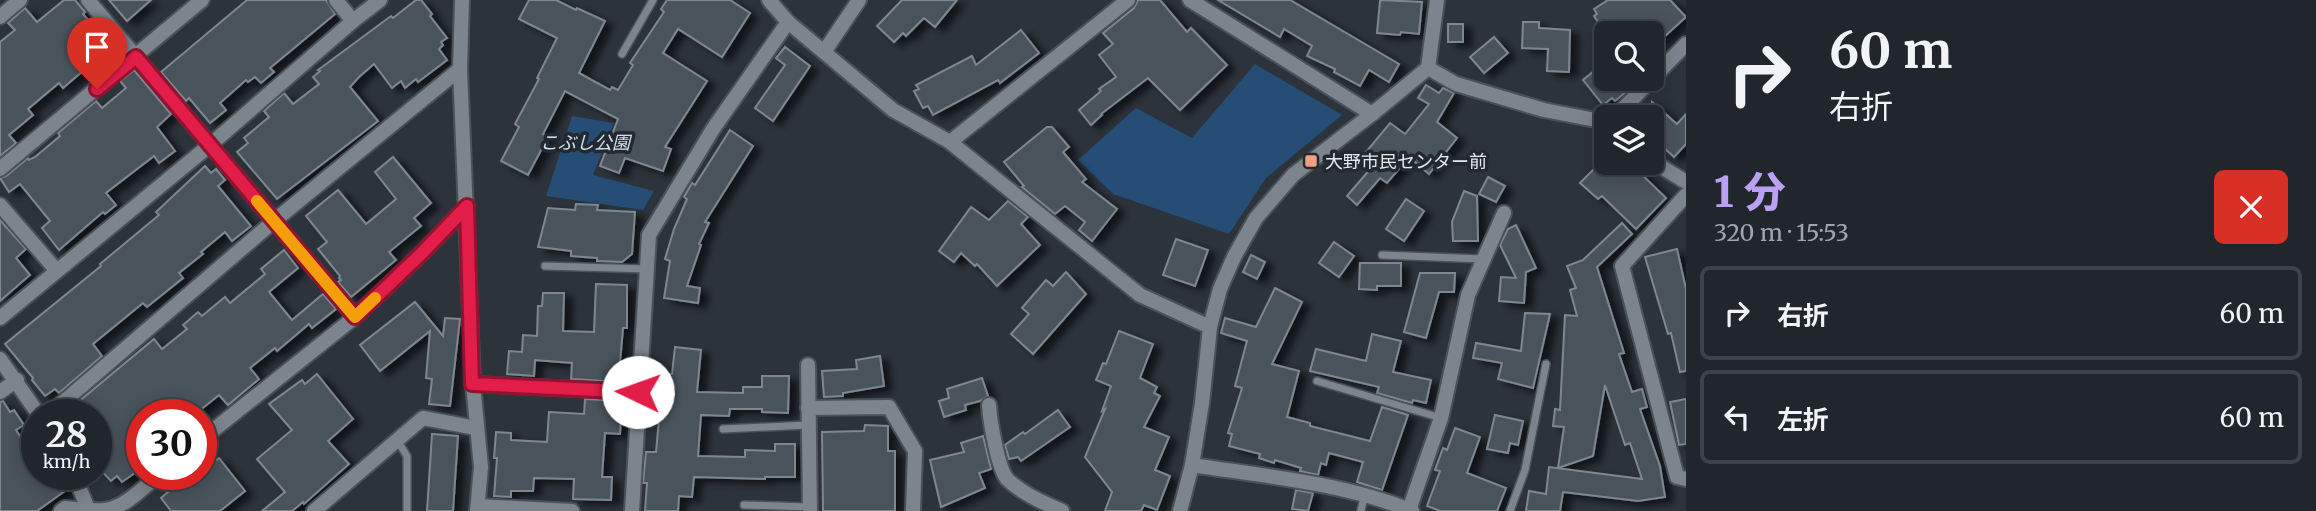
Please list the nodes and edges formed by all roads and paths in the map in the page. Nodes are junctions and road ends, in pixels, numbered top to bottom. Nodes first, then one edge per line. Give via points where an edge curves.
1 (19, 0) edge
2 (88, 0) edge
3 (202, 0) edge
4 (336, 0) edge
5 (380, 0) edge
6 (461, 0) edge
7 (653, 0) edge
8 (769, 0) edge
9 (859, 0) edge
10 (1128, 0) edge
11 (1191, 0) edge
12 (1437, 0) edge
13 (0, 17) edge
14 (353, 21) junction
15 (788, 22) junction
16 (1686, 44) edge
17 (824, 52) junction
18 (622, 54) dead end
19 (136, 57) junction
20 (1428, 68) junction
21 (460, 69) junction
22 (1627, 105) edge
23 (1372, 114) junction
24 (1594, 120) edge
25 (950, 142) junction
26 (210, 145) junction
27 (1664, 168) edge
28 (0, 169) edge
29 (1686, 182) edge
30 (1686, 195) edge
31 (0, 205) edge
32 (467, 206) junction
33 (1504, 213) dead end
34 (274, 220) junction
35 (1382, 255) dead end
36 (1484, 259) junction
37 (544, 266) dead end
38 (647, 269) junction
39 (57, 271) junction
40 (355, 317) junction
41 (0, 318) edge
42 (1210, 327) junction
43 (0, 359) edge
44 (1546, 364) dead end
45 (808, 365) dead end
46 (17, 380) junction
47 (1317, 382) dead end
48 (472, 384) junction
49 (0, 392) edge
50 (638, 392) junction
51 (29, 399) edge
52 (67, 399) edge
53 (989, 405) dead end
54 (808, 408) junction
55 (1441, 418) junction
56 (808, 425) junction
57 (217, 427) edge
58 (476, 428) junction
59 (723, 429) dead end
60 (397, 440) junction
61 (1192, 465) junction
62 (1686, 479) edge
63 (80, 490) edge
64 (139, 490) edge
65 (1364, 496) junction
66 (744, 505) dead end
67 (477, 508) edge
68 (88, 509) junction
69 (810, 509) edge
70 (1410, 510) edge
71 (61, 511) edge
72 (314, 511) edge
73 (407, 511) edge
74 (572, 511) edge
75 (632, 511) edge
76 (912, 511) edge
77 (1062, 511) edge
78 (1180, 511) edge
79 (1361, 511) edge
80 (1510, 511) edge

1 - 13 street
2 - 19 street
3 - 19 street
4 - 14 street
5 - 14 street
6 - 21 street
7 - 18 lane
8 - 15 street
9 - 17 street
10 - 25 street
11 - 23 street
12 - 20 street
14 - 26 street
15 - 17 street
15 - 38 street via 713,129 649,235
16 - 22 street
17 - 25 street via 893,110
19 - 26 street
19 - 28 street
20 - 23 street
20 - 24 street via 1456,84
21 - 32 street
21 - 34 street
23 - 42 street via 1293,175 1256,218 1220,289
25 - 42 street via 1140,295
26 - 34 street
26 - 39 street
27 - 29 street
30 - 62 street via 1622,266 1677,477
31 - 39 street
32 - 40 street
32 - 48 street
33 - 36 street
34 - 40 street
34 - 52 street
35 - 36 lane
36 - 55 street via 1468,295
37 - 38 lane
38 - 50 street
39 - 41 street
40 - 57 street
42 - 61 street
43 - 46 street
44 - 80 lane via 1525,470
45 - 54 street
46 - 49 street
46 - 51 street
47 - 55 lane
48 - 50 street
48 - 58 street
50 - 75 street
53 - 77 street via 991,430 1006,479
54 - 56 street
54 - 76 street via 889,407 915,451
55 - 70 street
56 - 59 lane
56 - 69 street
58 - 60 street via 423,418
58 - 67 street via 481,467
60 - 72 street
60 - 73 lane via 407,456
61 - 65 street
61 - 78 street
63 - 68 street
64 - 68 street via 121,504
65 - 70 street
65 - 79 lane
66 - 69 lane
67 - 74 street
68 - 71 street

